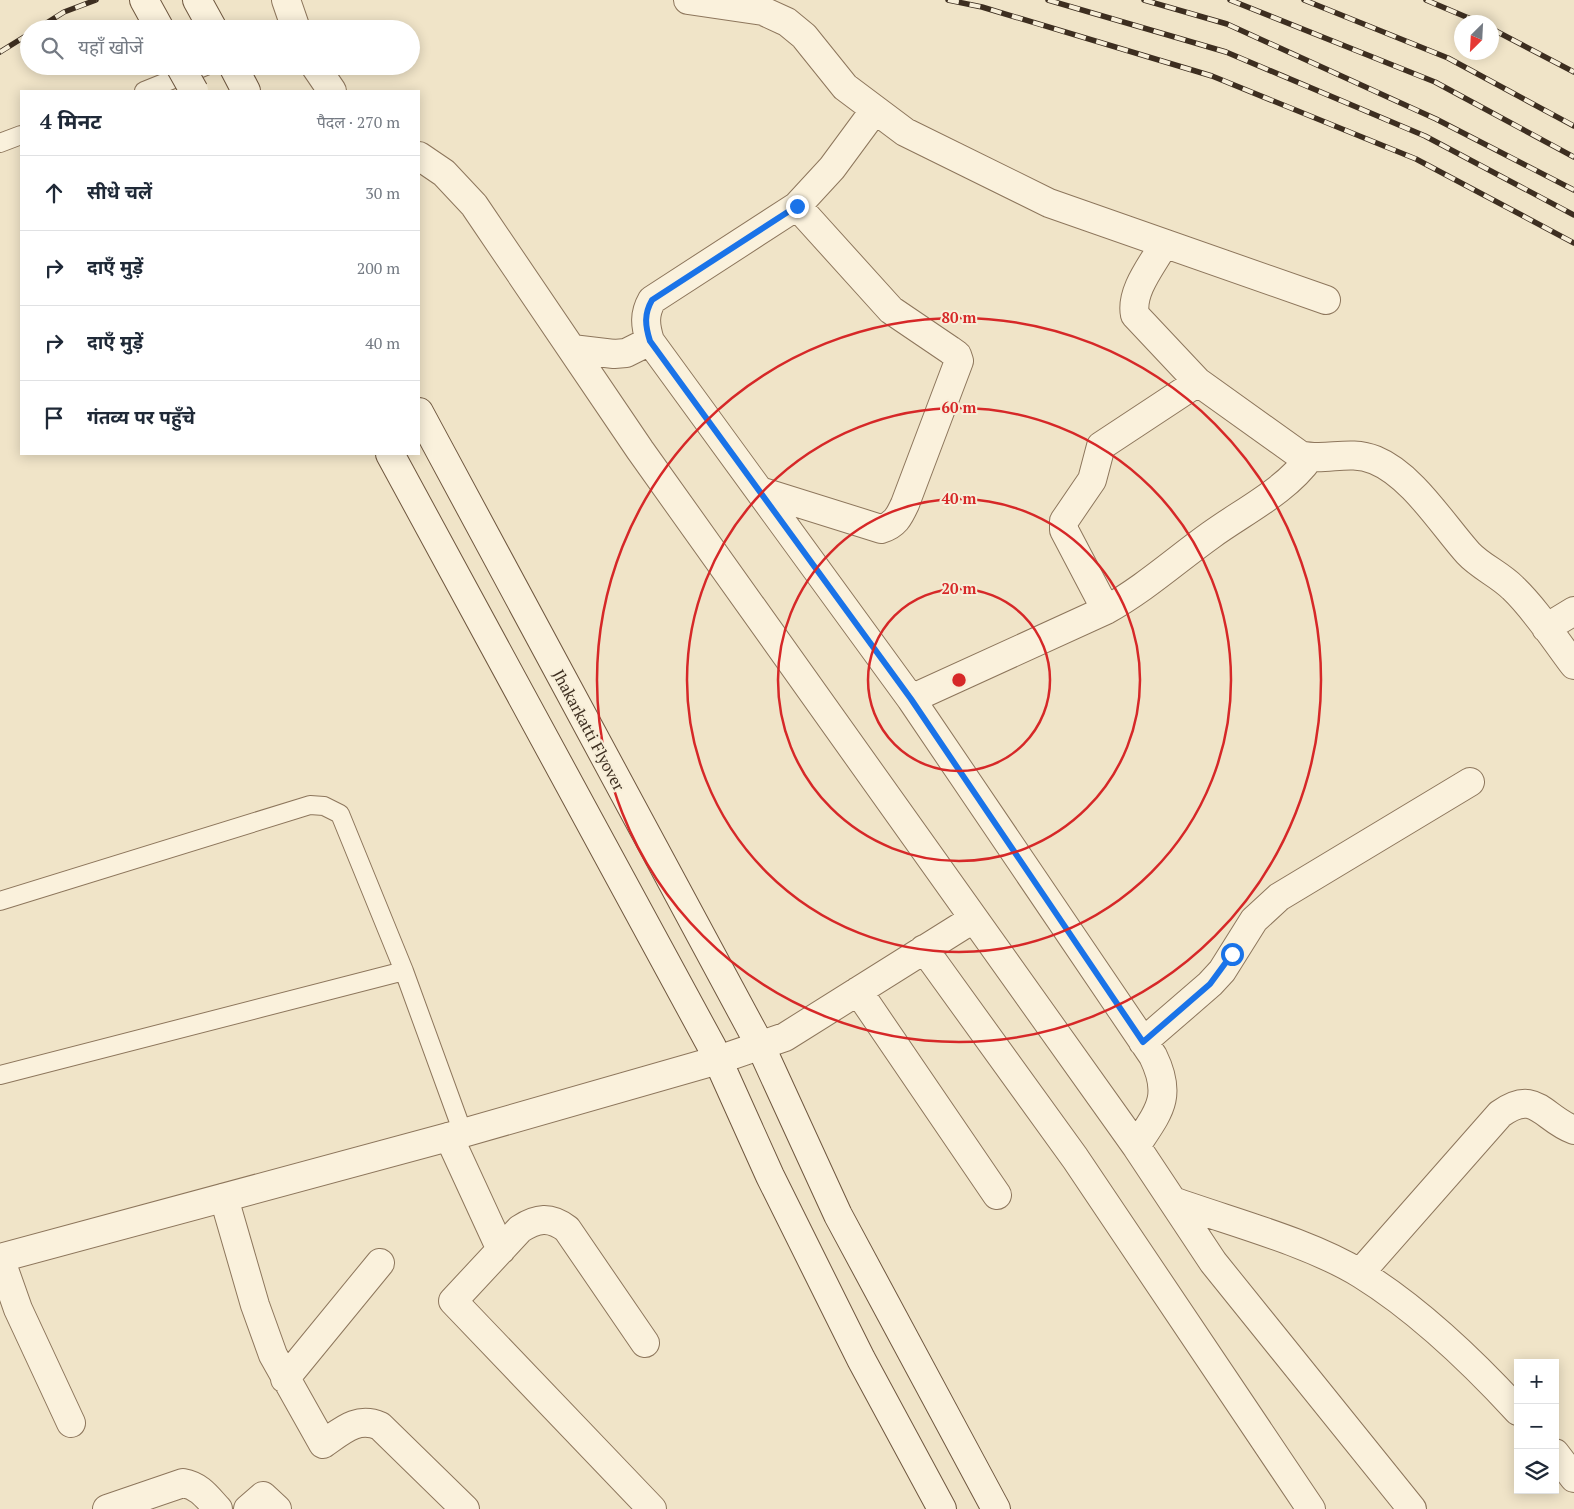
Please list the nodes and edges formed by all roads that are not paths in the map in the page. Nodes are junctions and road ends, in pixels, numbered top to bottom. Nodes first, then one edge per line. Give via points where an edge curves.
1 (144, 0) edge
2 (197, 0) edge
3 (286, 0) edge
4 (688, 0) edge
5 (155, 20) edge
6 (208, 20) edge
7 (293, 20) edge
8 (184, 75) edge
9 (185, 75) edge
10 (238, 75) edge
11 (321, 75) edge
12 (146, 90) edge
13 (193, 90) edge
14 (245, 90) edge
15 (331, 90) edge
16 (874, 111) junction
17 (20, 135) edge
18 (0, 143) edge
19 (420, 157) edge
20 (797, 206) junction
21 (1164, 244) junction
22 (1326, 300) dead end
23 (650, 341) junction
24 (572, 349) junction
25 (1198, 382) junction
26 (420, 414) edge
27 (391, 455) edge
28 (1310, 457) junction
29 (760, 491) junction
30 (1106, 610) junction
31 (1574, 611) edge
32 (1546, 628) junction
33 (1574, 665) edge
34 (911, 699) junction
35 (1470, 782) dead end
36 (0, 901) edge
37 (973, 919) junction
38 (924, 949) junction
39 (404, 970) junction
40 (858, 991) junction
41 (1143, 1042) junction
42 (761, 1047) junction
43 (718, 1060) junction
44 (0, 1075) edge
45 (1574, 1130) edge
46 (456, 1135) junction
47 (1136, 1146) junction
48 (998, 1195) dead end
49 (224, 1198) junction
50 (1173, 1201) junction
51 (501, 1250) junction
52 (0, 1258) edge
53 (380, 1263) dead end
54 (1360, 1273) junction
55 (644, 1343) dead end
56 (285, 1379) junction
57 (1514, 1407) edge
58 (72, 1423) dead end
59 (1559, 1458) edge
60 (1574, 1478) edge
61 (107, 1509) edge
62 (218, 1509) edge
63 (248, 1509) edge
64 (277, 1509) edge
65 (465, 1509) edge
66 (652, 1509) edge
67 (942, 1509) edge
68 (996, 1509) edge
69 (1311, 1509) edge
70 (1412, 1509) edge

1 - 5 street
2 - 6 street
3 - 7 street
4 - 16 street via 763,11 787,22 804,36 845,87
8 - 12 lane
9 - 13 street, bridge
10 - 14 street
11 - 15 street
16 - 20 street via 832,168
16 - 21 street via 905,132 1050,203
17 - 18 lane
19 - 24 street via 444,173 474,205
20 - 23 street via 652,300 646,309 645,326
20 - 29 street via 892,310 957,355 959,361 905,504 891,526 881,529
21 - 22 street
21 - 25 street via 1136,295 1135,315
23 - 24 street via 626,353
23 - 29 street
24 - 37 street
25 - 28 street via 1292,450
25 - 30 street via 1101,446 1092,480 1064,521 1064,530
26 - 42 street, Jhakarkatti Flyover
27 - 43 street
28 - 30 street via 1290,479 1145,586
28 - 32 street via 1349,454 1389,468 1404,479 1479,564 1514,588
29 - 34 street
30 - 34 street
31 - 32 street
32 - 33 street
34 - 41 street
35 - 41 street via 1279,897 1254,920 1222,971 1210,984
36 - 39 lane via 310,805 324,806 340,814
37 - 38 street
37 - 47 street
38 - 40 street
38 - 69 street via 1074,1158
39 - 44 lane
39 - 46 lane
40 - 42 street via 785,1037
40 - 48 street
41 - 47 street via 1162,1075 1163,1094 1157,1114
42 - 43 street
42 - 68 street, Jhakarkatti Flyover via 838,1215
43 - 46 street
43 - 67 street via 770,1176 861,1359
45 - 54 street via 1534,1105 1522,1102 1500,1114
46 - 49 street
46 - 51 street
47 - 50 street
49 - 52 street
49 - 56 street via 255,1305
50 - 54 street via 1302,1246
50 - 70 street via 1213,1262
51 - 55 street via 532,1221 557,1221 567,1229
51 - 66 street via 453,1301
52 - 58 street via 18,1309
53 - 56 street
54 - 57 street via 1471,1360
56 - 65 street via 323,1444 360,1422 380,1426
59 - 60 street
61 - 62 street via 183,1483 194,1485
63 - 64 street via 263,1496

